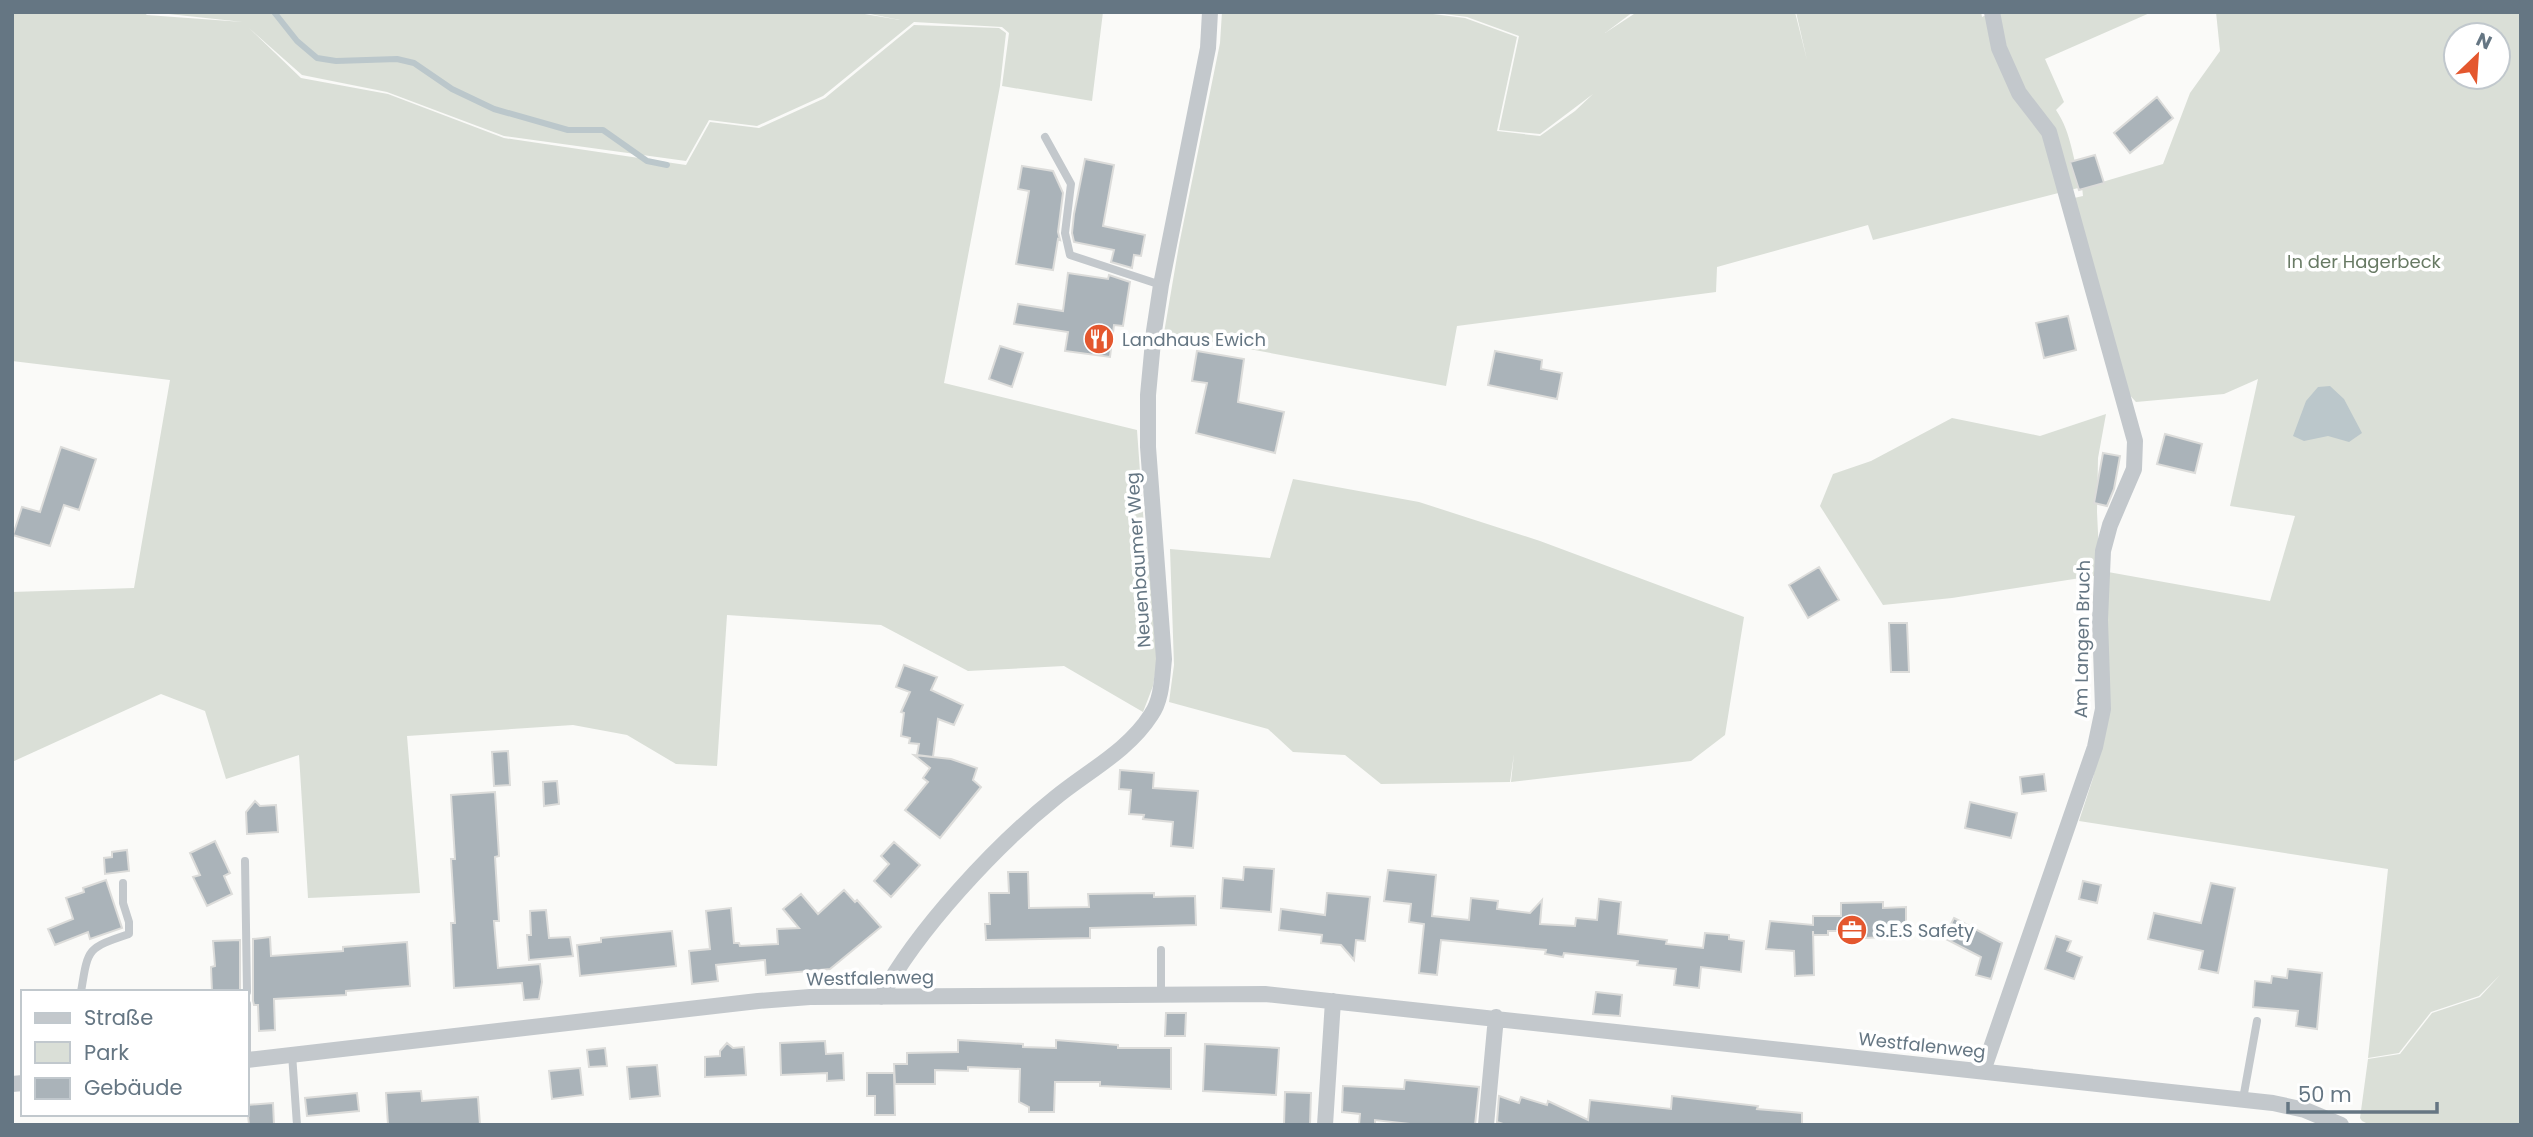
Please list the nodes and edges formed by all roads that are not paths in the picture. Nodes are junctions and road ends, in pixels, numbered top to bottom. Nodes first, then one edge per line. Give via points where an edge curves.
1 (1210, 12) edge
2 (1992, 12) edge
3 (1045, 137) dead end
4 (1161, 285) junction
5 (245, 861) dead end
6 (124, 883) dead end
7 (1161, 950) dead end
8 (81, 990) edge
9 (247, 990) edge
10 (1161, 993) junction
11 (881, 998) junction
12 (1333, 1001) junction
13 (1496, 1017) junction
14 (2257, 1021) dead end
15 (292, 1054) junction
16 (248, 1060) edge
17 (1983, 1071) junction
18 (2243, 1099) junction
19 (297, 1125) edge
20 (1325, 1125) edge
21 (1486, 1125) edge
22 (2341, 1125) edge

1 - 4 street, Neuenbaumer Weg via 1208,48
2 - 17 street, Am Langen Bruch via 1999,48 2018,93 2049,132 2135,441 2134,469 2103,551 2103,709 2095,747
3 - 4 lane via 1071,184 1066,233 1070,255
4 - 11 street, Neuenbaumer Weg via 1147,404 1164,659 1153,714 1129,743 1005,843 910,951
5 - 9 lane
6 - 8 lane via 122,903 129,934 99,944 87,958
7 - 10 lane
10 - 11 street, Westfalenweg
10 - 12 street, Westfalenweg via 1265,994
11 - 15 street, Westfalenweg via 758,1000
12 - 13 street, Westfalenweg
12 - 20 street
13 - 17 street, Westfalenweg
13 - 21 street
14 - 18 lane
15 - 16 street, Westfalenweg
15 - 19 lane
17 - 18 street, Westfalenweg
18 - 22 street, Westfalenweg via 2305,1110

